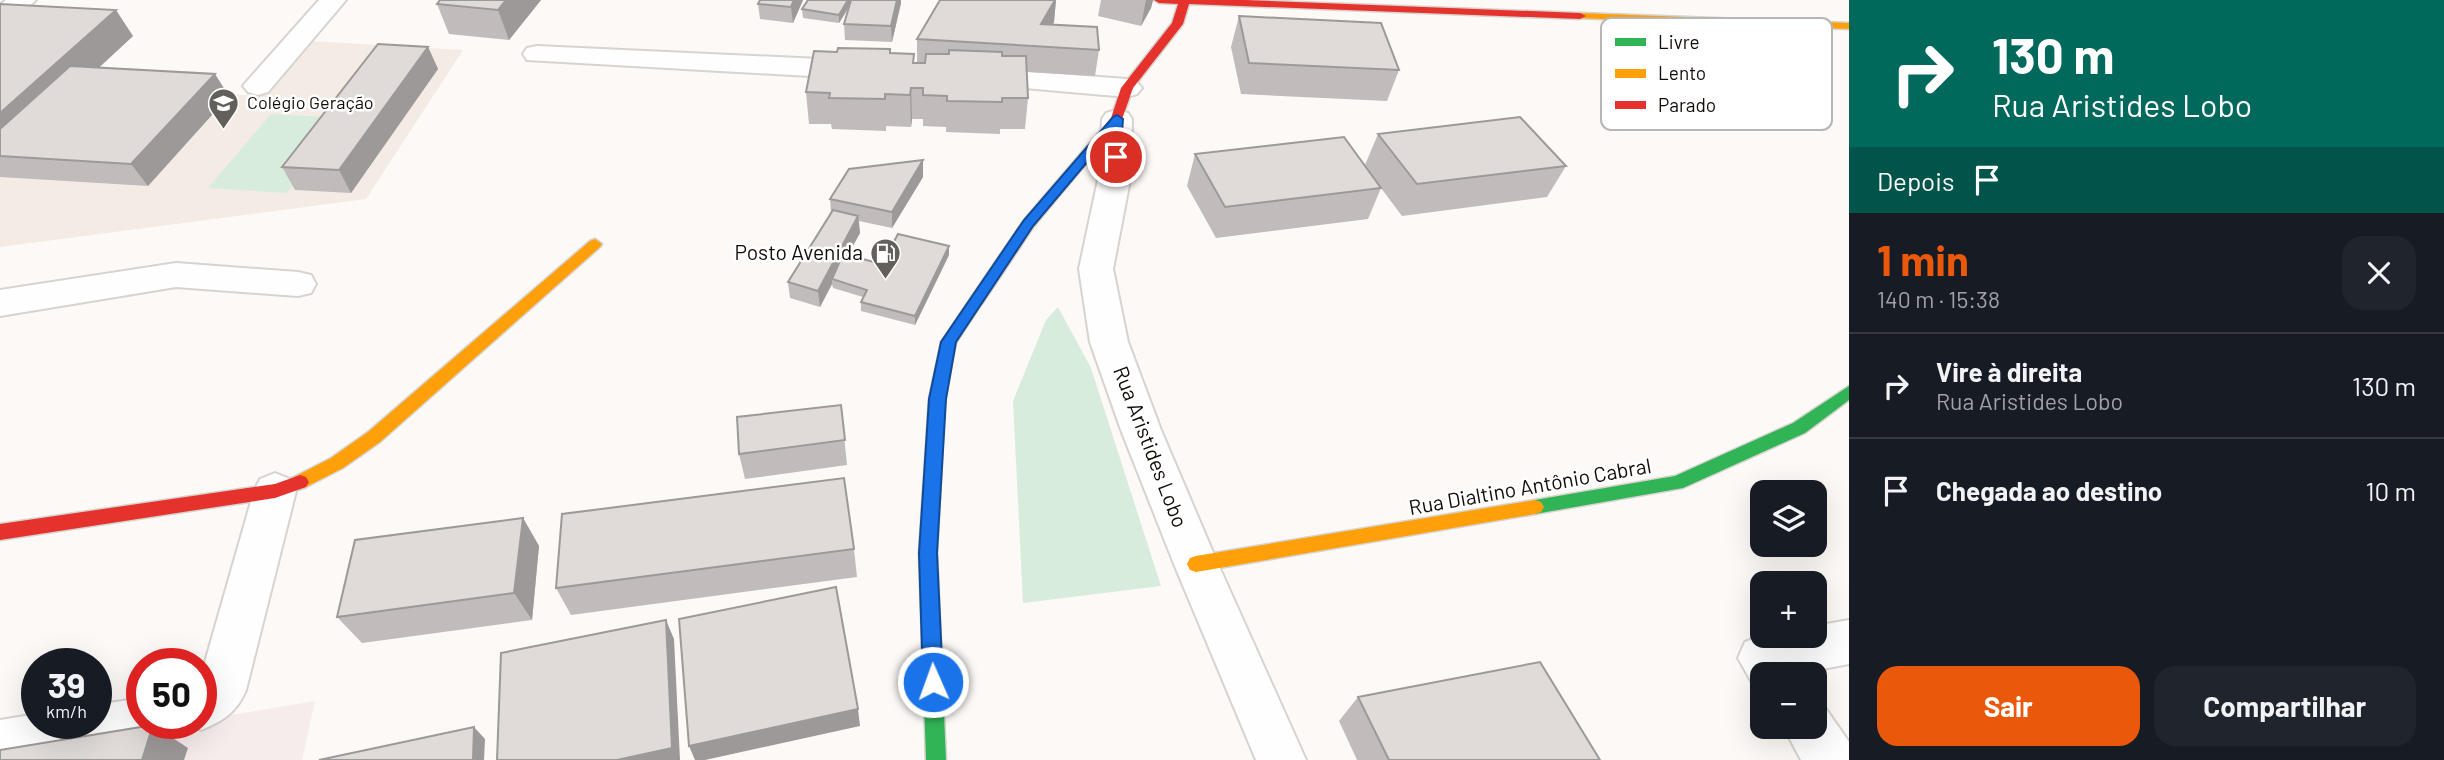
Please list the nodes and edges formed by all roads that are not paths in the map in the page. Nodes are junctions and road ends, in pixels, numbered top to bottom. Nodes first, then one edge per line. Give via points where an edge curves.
1 (23, 0) edge
2 (333, 0) edge
3 (1159, 0) edge
4 (1184, 1) edge
5 (0, 18) edge
6 (1636, 18) edge
7 (537, 54) dead end
8 (887, 72) edge
9 (954, 76) edge
10 (258, 86) dead end
11 (1122, 104) junction
12 (595, 244) dead end
13 (298, 284) dead end
14 (0, 303) edge
15 (1849, 392) edge
16 (275, 491) junction
17 (0, 532) edge
18 (1196, 564) junction
19 (1849, 642) edge
20 (1765, 662) edge
21 (217, 694) edge
22 (126, 725) edge
23 (1817, 739) edge
24 (0, 745) edge
25 (936, 760) edge
26 (1281, 760) edge
27 (1831, 760) edge

1 - 5 street
2 - 10 street
3 - 4 street
4 - 6 street
4 - 11 street via 1177,24
7 - 8 street
9 - 11 street
11 - 18 street, Rua Aristides Lobo via 1115,175 1096,269 1109,342
11 - 25 street via 1028,223 949,342 937,399 928,553
12 - 16 street via 362,447 303,483
13 - 14 street via 176,275
15 - 18 street, Rua Dialtino Antônio Cabral via 1800,428 1677,483
16 - 17 street
16 - 21 street via 222,690
18 - 26 street, Rua Aristides Lobo
19 - 20 street via 1762,657
22 - 24 street
23 - 27 street

